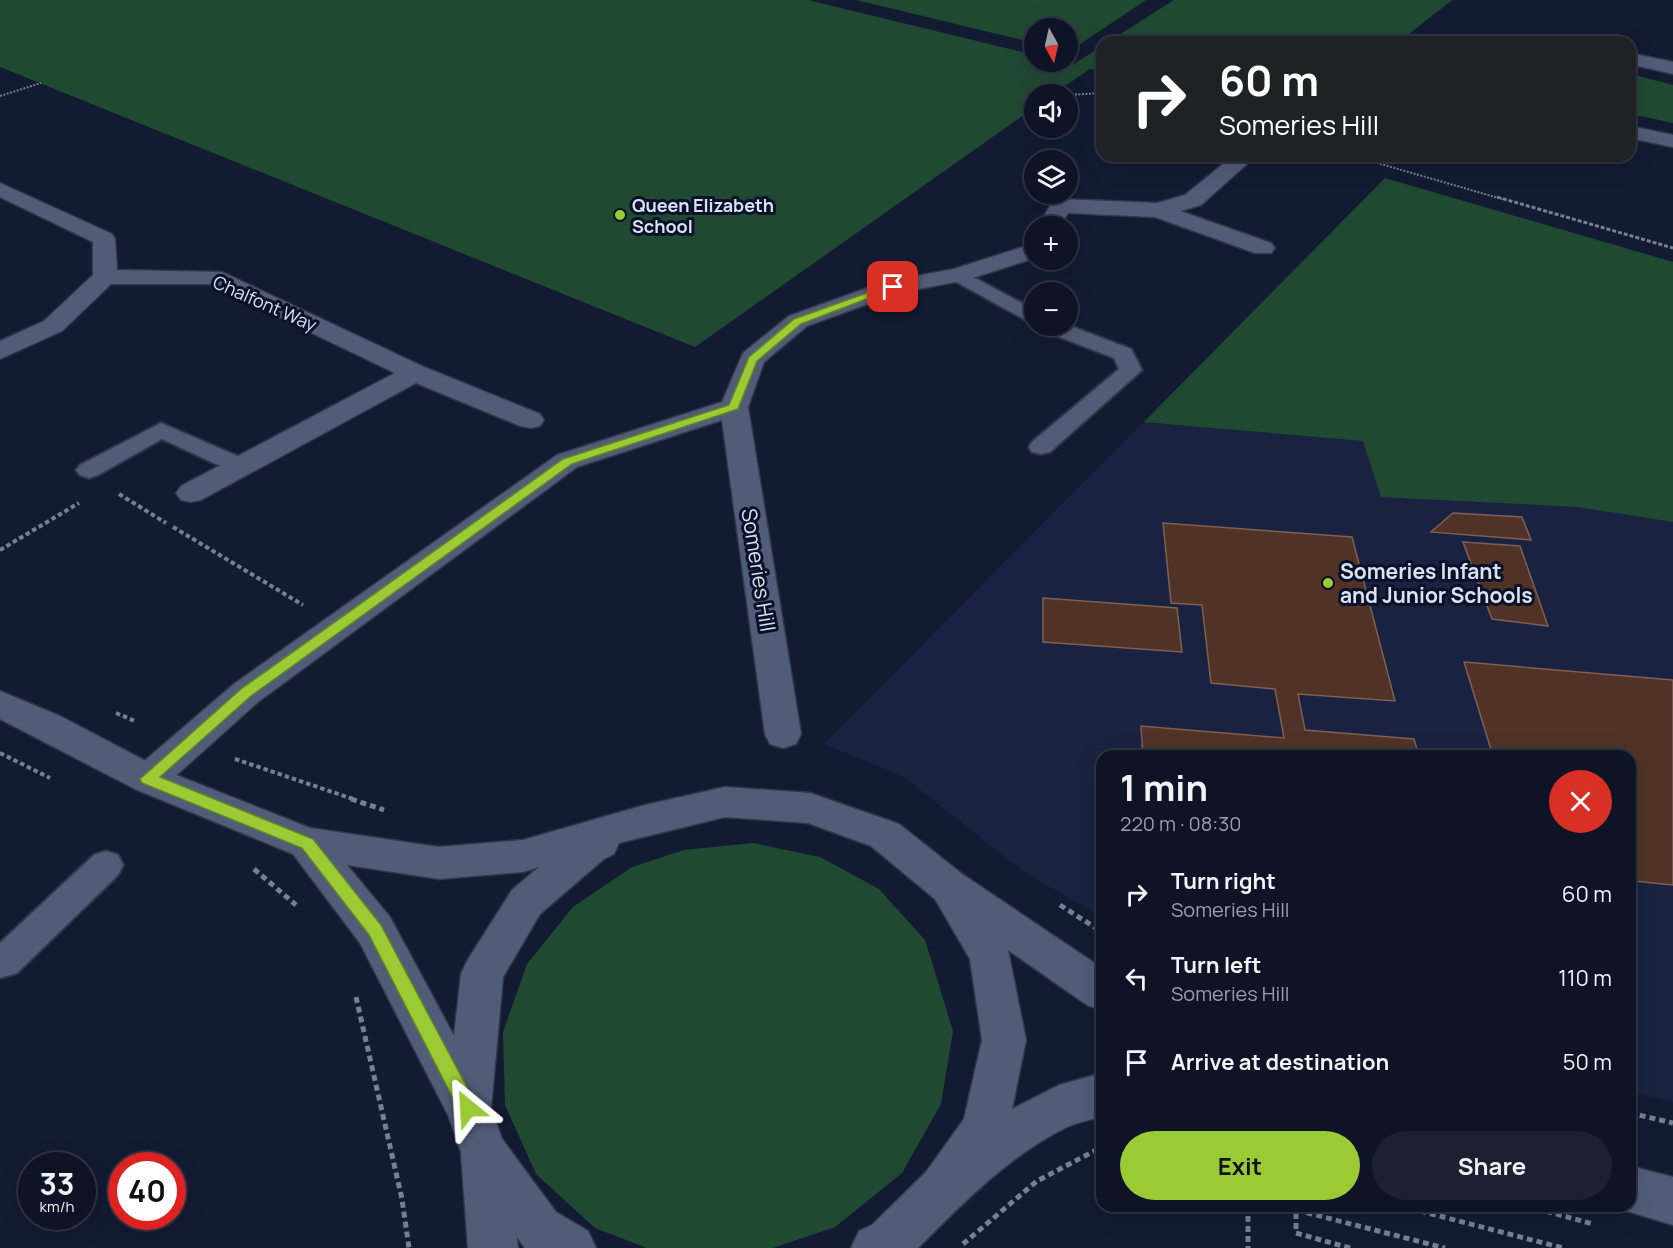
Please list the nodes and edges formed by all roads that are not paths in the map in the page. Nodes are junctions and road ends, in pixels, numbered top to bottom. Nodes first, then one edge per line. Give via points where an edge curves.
1 (1636, 59) edge
2 (1673, 68) edge
3 (1636, 133) edge
4 (1673, 141) edge
5 (1239, 162) edge
6 (0, 189) edge
7 (1158, 210) junction
8 (1055, 216) edge
9 (1263, 248) dead end
10 (1024, 254) edge
11 (958, 275) junction
12 (105, 277) junction
13 (1024, 313) edge
14 (1077, 336) edge
15 (0, 351) edge
16 (415, 373) junction
17 (734, 407) junction
18 (530, 420) dead end
19 (1041, 447) dead end
20 (240, 466) junction
21 (89, 470) dead end
22 (191, 493) dead end
23 (0, 704) edge
24 (783, 734) dead end
25 (148, 779) junction
26 (645, 820) junction
27 (307, 843) junction
28 (106, 865) dead end
29 (948, 886) junction
30 (0, 962) edge
31 (1096, 988) edge
32 (1096, 1097) edge
33 (468, 1108) junction
34 (484, 1153) junction
35 (944, 1189) junction
36 (1636, 1192) edge
37 (1673, 1201) edge
38 (881, 1246) edge
39 (493, 1248) edge
40 (571, 1248) edge

1 - 2 street
3 - 4 street
5 - 7 street via 1193,200
6 - 12 street via 104,239
7 - 8 street via 1061,206
7 - 9 street
10 - 11 street, Someries Hill
11 - 13 lane
11 - 17 street, Someries Hill via 893,287 798,321 752,359
12 - 15 street via 53,326
12 - 16 street, Chalfont Way via 214,278
14 - 19 lane via 1123,354 1131,370
16 - 18 street, Chalfont Way
16 - 20 street
17 - 24 street, Someries Hill
17 - 25 street via 567,461 246,693
20 - 21 lane via 161,430
20 - 22 street
23 - 25 street
25 - 27 street
26 - 27 street via 523,856 439,863
26 - 29 street via 726,802 810,808 885,835
26 - 33 street via 590,848 526,902 482,974
27 - 33 street via 375,930
28 - 30 lane via 4,963
29 - 31 street
29 - 35 street via 990,954 1004,1040 985,1128
32 - 35 street via 1059,1107 1008,1136
33 - 34 street
34 - 39 street
34 - 40 street via 540,1229
35 - 38 street
36 - 37 street

